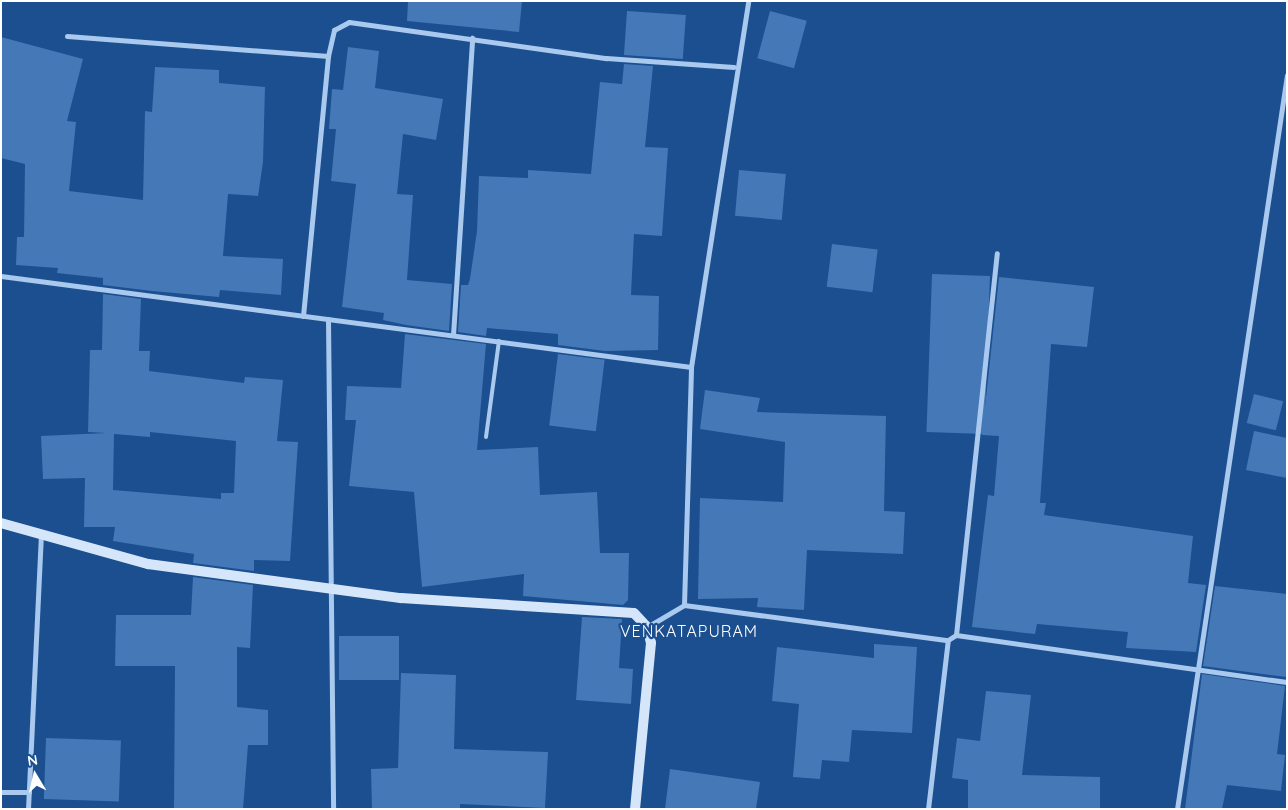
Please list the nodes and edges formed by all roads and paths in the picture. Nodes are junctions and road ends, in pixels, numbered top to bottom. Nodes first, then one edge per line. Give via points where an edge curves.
1 (748, 1) edge
2 (67, 36) dead end
3 (472, 38) junction
4 (328, 56) junction
5 (734, 67) junction
6 (1287, 75) edge
7 (997, 253) dead end
8 (1, 276) edge
9 (303, 316) junction
10 (328, 319) junction
11 (453, 335) junction
12 (499, 341) junction
13 (691, 366) junction
14 (486, 437) dead end
15 (1, 524) edge
16 (41, 537) junction
17 (328, 587) junction
18 (684, 605) junction
19 (647, 627) junction
20 (956, 635) junction
21 (948, 640) junction
22 (1196, 667) junction
23 (1287, 682) edge
24 (1, 792) edge
25 (29, 792) junction
26 (28, 809) edge
27 (333, 809) edge
28 (635, 809) edge
29 (928, 809) edge
30 (1178, 809) edge

1 - 5 street
2 - 4 street
3 - 4 street via 349,22 334,30
3 - 5 street via 606,58
3 - 11 street
4 - 9 street
5 - 13 street
6 - 22 street
7 - 20 street
8 - 9 street
9 - 10 street
10 - 11 street
10 - 17 street
11 - 12 street
12 - 13 street
12 - 14 lane
13 - 18 street
15 - 16 main road
16 - 17 main road via 148,564
16 - 25 street
17 - 19 main road via 401,598 617,610 634,613
17 - 27 street
18 - 19 street
18 - 21 street
19 - 28 main road via 652,642
20 - 21 street
20 - 22 street
21 - 29 street
22 - 23 street
22 - 30 street
24 - 25 street
25 - 26 street

